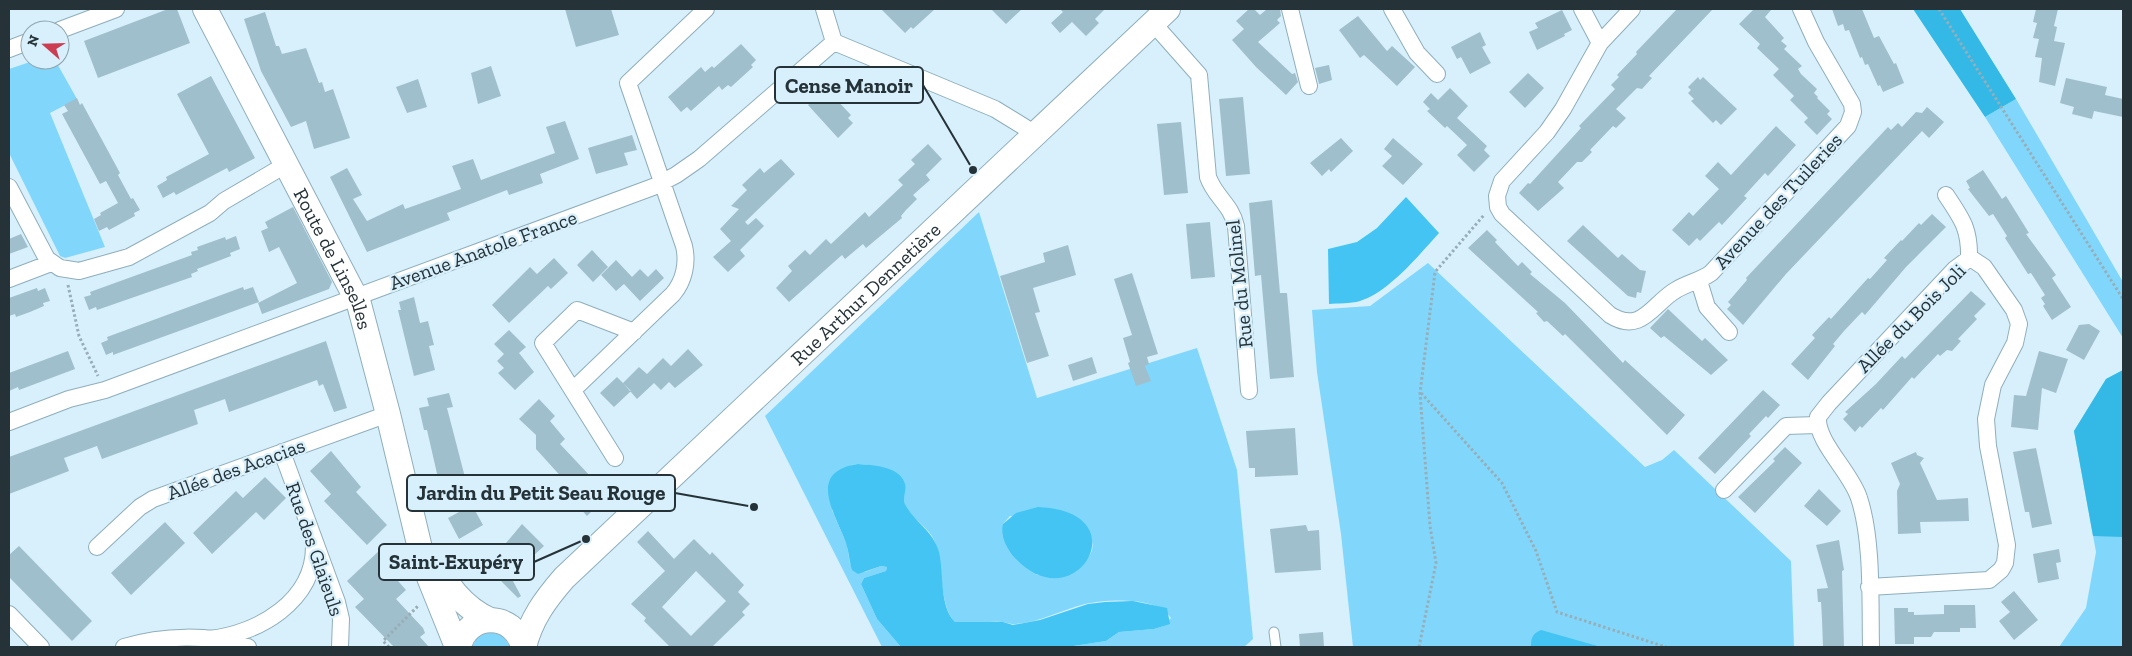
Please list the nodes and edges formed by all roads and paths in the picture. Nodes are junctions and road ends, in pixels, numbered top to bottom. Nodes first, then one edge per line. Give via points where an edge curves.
1 (116, 9) edge
2 (205, 9) edge
3 (706, 9) edge
4 (824, 9) edge
5 (1290, 9) edge
6 (1392, 9) edge
7 (1582, 9) edge
8 (1632, 9) edge
9 (1801, 9) edge
10 (1939, 9) edge
11 (1160, 16) edge
12 (70, 26) edge
13 (834, 42) junction
14 (1600, 43) junction
15 (1437, 74) dead end
16 (1310, 86) dead end
17 (1034, 134) junction
18 (287, 164) junction
19 (661, 183) junction
20 (9, 187) edge
21 (1946, 195) dead end
22 (1497, 201) junction
23 (1969, 260) junction
24 (58, 266) junction
25 (9, 279) edge
26 (1699, 281) junction
27 (356, 296) junction
28 (2123, 299) edge
29 (634, 332) junction
30 (1729, 332) dead end
31 (104, 390) junction
32 (573, 390) junction
33 (1249, 391) dead end
34 (1420, 393) junction
35 (388, 414) junction
36 (9, 422) edge
37 (1818, 425) junction
38 (282, 452) junction
39 (615, 458) dead end
40 (1724, 490) dead end
41 (416, 526) junction
42 (314, 541) junction
43 (97, 547) dead end
44 (564, 578) junction
45 (1869, 586) junction
46 (433, 592) junction
47 (9, 614) edge
48 (493, 620) junction
49 (1274, 632) dead end
50 (209, 639) junction
51 (41, 647) edge
52 (124, 647) edge
53 (248, 647) edge
54 (340, 647) edge
55 (389, 647) edge
56 (458, 647) edge
57 (523, 647) edge
58 (1276, 647) edge
59 (1419, 647) edge
60 (1666, 647) edge
61 (1871, 647) edge

1 - 12 street
2 - 18 street, Route de Linselles
3 - 19 street via 628,83
4 - 13 street
5 - 16 street
6 - 15 street via 1417,53
7 - 14 street
8 - 14 street
9 - 26 street, Avenue des Tuileries via 1816,42 1848,95 1852,104 1851,120 1843,133 1711,273
10 - 28 path
11 - 17 street, Rue Arthur Dennetière
11 - 33 street, Rue du Molinel via 1198,75 1208,177 1229,206 1236,226
13 - 17 street via 995,109
13 - 19 street, Avenue Anatole France via 699,159
14 - 22 street via 1554,122 1502,181
17 - 44 street, Rue Arthur Dennetière
18 - 24 street via 224,200 206,215 124,259 84,270
18 - 27 street, Route de Linselles
19 - 27 street, Avenue Anatole France
19 - 29 street via 684,246 685,266 677,290
20 - 24 street via 41,250
21 - 23 street via 1964,221 1970,238
22 - 26 street, Avenue des Tuileries via 1502,214 1615,319 1629,321 1642,318 1674,291
22 - 34 path via 1435,272
23 - 37 street, Allée du Bois Joli via 1955,269 1829,402 1821,411
23 - 45 street, Allée du Bois Joli via 1984,267 2014,310 2019,324 2015,343 1993,385 1986,419 2007,545 2005,562 1989,580
24 - 25 street
24 - 31 path via 79,336
26 - 30 street, Avenue des Tuileries via 1707,307
27 - 31 street, Avenue Anatole France
27 - 35 street, Route de Linselles
29 - 32 street
29 - 32 street via 577,310 543,343
31 - 36 street, Avenue Anatole France via 75,397
32 - 39 street
34 - 59 path via 1430,526 1436,563
34 - 60 path via 1502,483 1536,551 1557,612
35 - 38 street, Allée des Acacias
35 - 41 street, Route de Linselles
37 - 40 street via 1786,426
37 - 45 street via 1859,498 1866,537
38 - 42 street, Rue des Glaïeuls
38 - 43 street, Allée des Acacias via 153,499
41 - 46 street, Route de Linselles
41 - 48 street, Route de Linselles via 453,591 472,610
42 - 50 street via 310,574 290,603 240,634
42 - 54 street, Rue des Glaïeuls via 337,602 341,619
44 - 48 street, Rue Arthur Dennetière via 524,607
44 - 57 street, Rue Arthur Dennetière via 538,610
45 - 61 street
46 - 55 path via 383,641
46 - 56 street, Route de Linselles
47 - 51 street
48 - 56 street, Rue Arthur Dennetière via 481,621 468,628
48 - 57 street, Route de Linselles via 513,629
49 - 58 lane
50 - 52 street via 156,640
50 - 53 street

